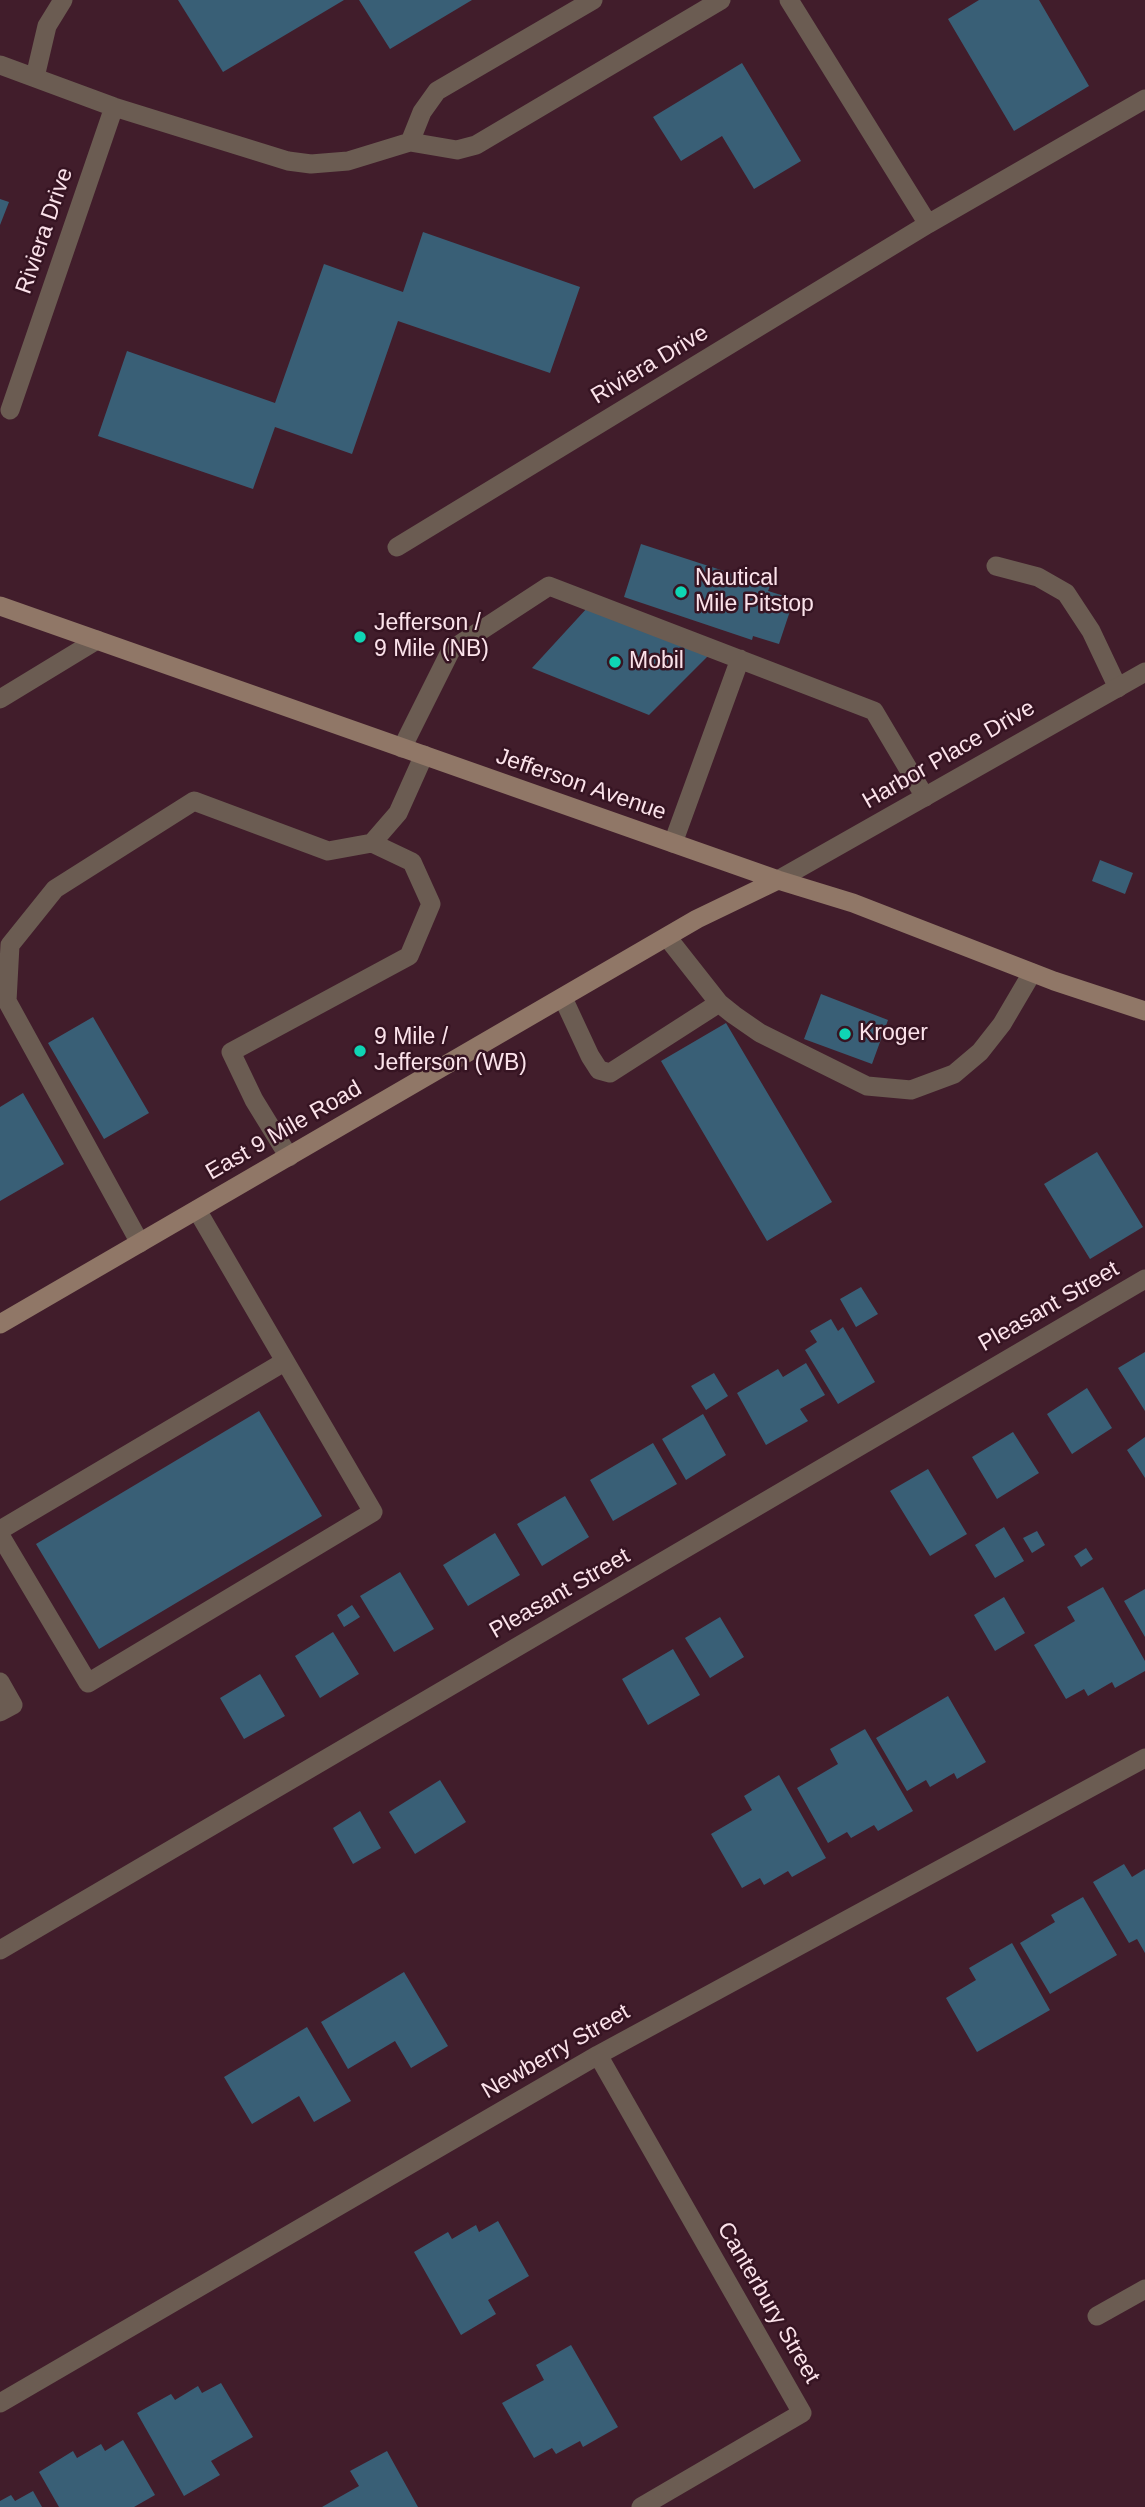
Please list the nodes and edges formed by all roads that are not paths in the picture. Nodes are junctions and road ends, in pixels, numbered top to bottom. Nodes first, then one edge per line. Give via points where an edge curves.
1 (63, 0) edge
2 (593, 0) edge
3 (721, 0) edge
4 (789, 0) edge
5 (0, 65) edge
6 (35, 77) junction
7 (1145, 99) edge
8 (114, 107) junction
9 (410, 142) junction
10 (928, 224) junction
11 (10, 410) dead end
12 (397, 547) dead end
13 (996, 566) dead end
14 (0, 606) edge
15 (97, 640) junction
16 (740, 659) junction
17 (1145, 673) edge
18 (1118, 688) junction
19 (0, 699) edge
20 (402, 748) junction
21 (424, 755) junction
22 (925, 797) junction
23 (372, 843) junction
24 (673, 843) junction
25 (778, 880) junction
26 (667, 937) junction
27 (1032, 973) junction
28 (562, 998) junction
29 (719, 1003) junction
30 (1145, 1011) edge
31 (289, 1157) junction
32 (197, 1210) junction
33 (140, 1243) junction
34 (1145, 1279) edge
35 (0, 1324) edge
36 (284, 1362) junction
37 (0, 1532) edge
38 (0, 1682) edge
39 (0, 1712) edge
40 (1145, 1758) edge
41 (0, 1950) edge
42 (598, 2055) junction
43 (1145, 2289) edge
44 (1097, 2316) dead end
45 (0, 2403) edge
46 (641, 2507) edge

1 - 6 street via 47,26
2 - 9 street via 438,91 422,112
3 - 9 street via 475,145 457,150
4 - 10 street
5 - 6 street
6 - 8 street
7 - 10 street, Riviera Drive
8 - 9 street via 288,162 348,160
8 - 11 street, Riviera Drive
10 - 12 street, Riviera Drive
13 - 18 street via 1038,578 1066,593 1091,631
14 - 15 main road, Jefferson Avenue
15 - 19 street
15 - 20 main road, Jefferson Avenue
16 - 20 street via 549,586 451,650
16 - 22 street via 874,711
16 - 24 street
17 - 18 street, Harbor Place Drive
18 - 22 street, Harbor Place Drive
20 - 21 main road, Jefferson Avenue
21 - 23 street via 398,813
21 - 24 main road, Jefferson Avenue
22 - 25 street, Harbor Place Drive
23 - 31 street via 412,862 431,904 409,956 232,1052 254,1100
23 - 33 street via 328,851 194,801 55,889 10,945 6,1001
24 - 25 main road, Jefferson Avenue
25 - 26 main road, East 9 Mile Road
25 - 27 main road, Jefferson Avenue via 853,903
26 - 28 main road, East 9 Mile Road
26 - 29 street
27 - 29 street via 980,1052 954,1074 911,1090 867,1086 760,1033
27 - 30 main road, Jefferson Avenue
28 - 29 street via 590,1056 599,1070 610,1073
28 - 31 main road, East 9 Mile Road
31 - 32 main road, East 9 Mile Road
32 - 33 main road, East 9 Mile Road
32 - 36 street
33 - 35 main road, East 9 Mile Road
34 - 41 street, Pleasant Street
36 - 37 street
36 - 37 street via 373,1512 88,1683
38 - 39 street via 13,1704
40 - 42 street, Newberry Street
42 - 45 street, Newberry Street
42 - 46 street, Canterbury Street via 802,2413
43 - 44 street

